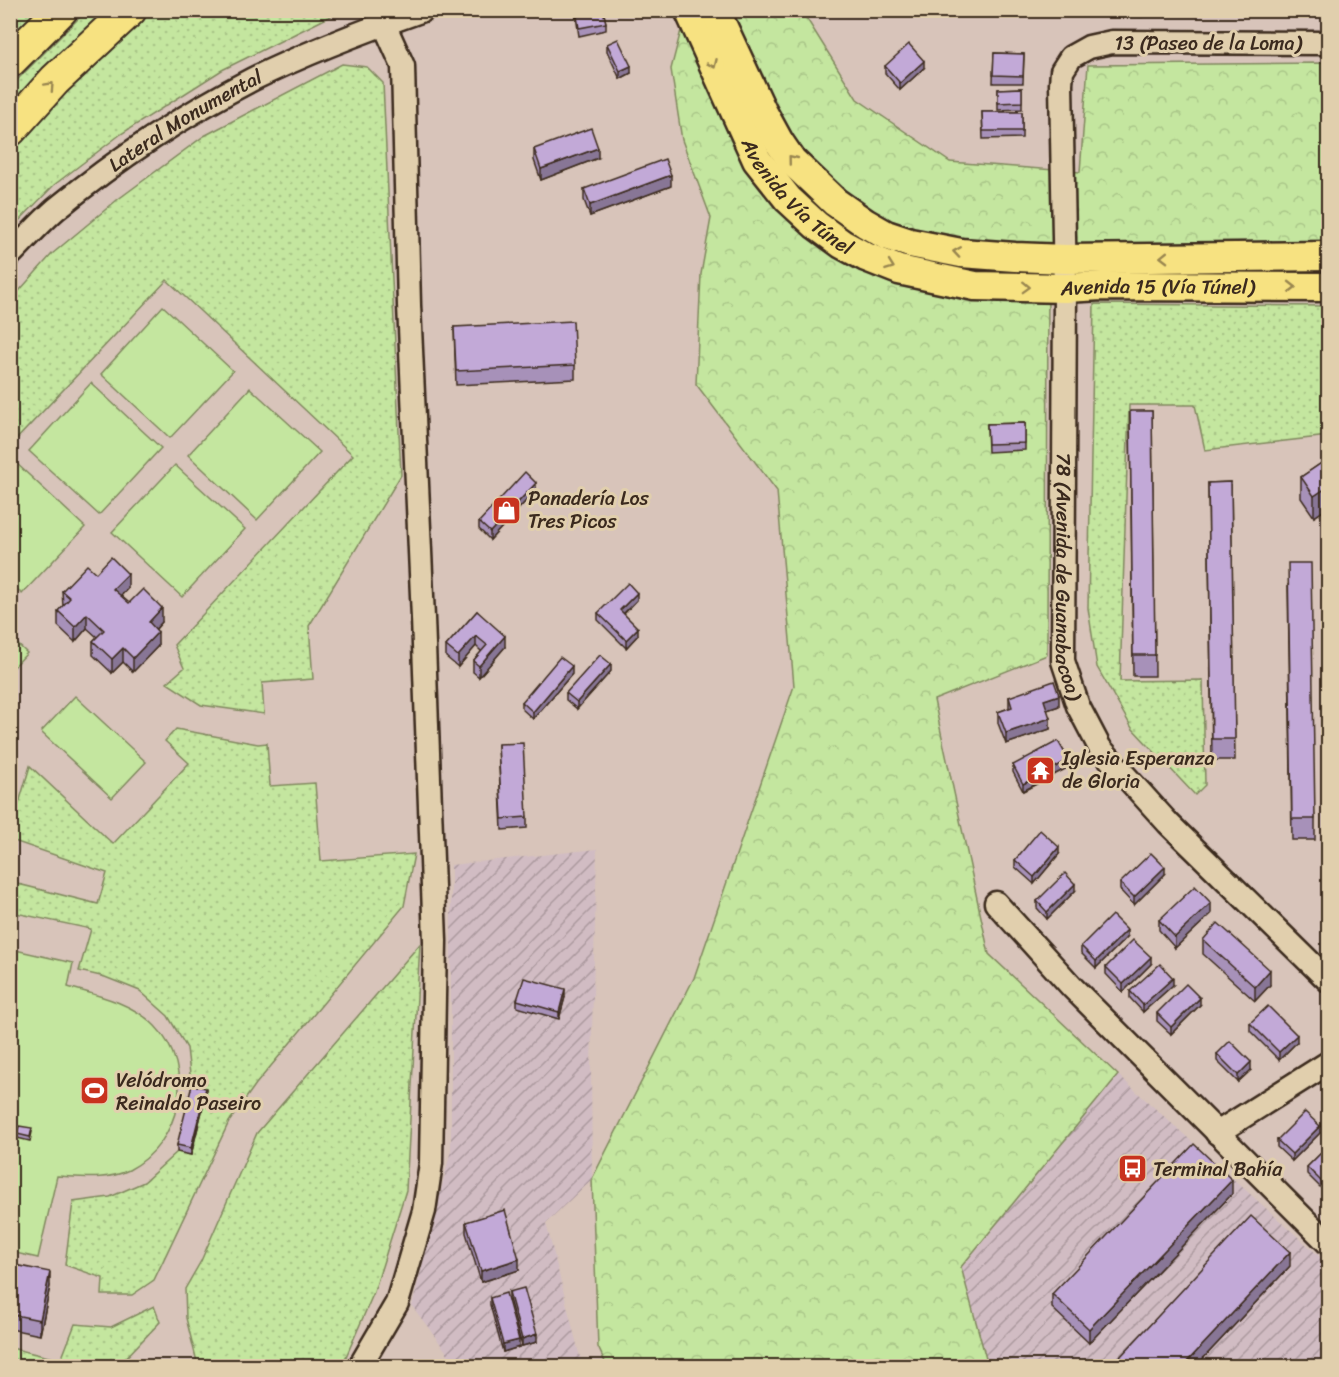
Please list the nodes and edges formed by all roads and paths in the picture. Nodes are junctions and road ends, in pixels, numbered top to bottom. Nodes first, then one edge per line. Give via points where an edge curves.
1 (61, 10) edge
2 (130, 10) edge
3 (423, 10) edge
4 (689, 10) edge
5 (715, 10) edge
6 (392, 17) edge
7 (1329, 43) edge
8 (10, 61) edge
9 (1062, 71) joint
10 (10, 130) edge
11 (10, 255) edge
12 (1329, 256) edge
13 (1015, 257) joint
14 (1065, 259) junction
15 (987, 286) joint
16 (1329, 287) edge
17 (1065, 288) junction
18 (996, 903) dead end
19 (1329, 980) edge
20 (1329, 1063) edge
21 (1217, 1133) junction
22 (1329, 1243) edge
23 (360, 1366) edge

1 - 8 highway
10 -> 2 highway via 55,80
3 - 6 street, Lateral Monumental
4 -> 15 main road, Avenida Vía Túnel via 757,160 788,199 816,225 842,244 899,270
13 -> 5 main road, Avenida Vía Túnel via 960,253 910,243 886,235 835,202 792,161 779,142
6 - 11 street, Lateral Monumental via 255,78 197,110 125,156 63,204
6 - 23 street via 403,66 435,952 431,1163 424,1211 397,1303
7 - 9 street, 13 (Paseo de la Loma) via 1112,42 1089,47 1071,57
9 - 14 street, 78 (Avenida de Guanabacoa)
12 -> 14 main road, Avenida 15 (Vía Túnel)
13 - 14 main road, Avenida 15 (Vía Túnel)
14 - 17 street, 78 (Avenida de Guanabacoa)
15 -> 17 main road, Avenida 15 (Vía Túnel)
17 -> 16 main road, Avenida 15 (Vía Túnel)
17 - 19 street, 78 (Avenida de Guanabacoa) via 1063,661 1078,706 1100,748 1168,824
18 - 21 street via 1072,988
20 - 21 street
21 - 22 street

